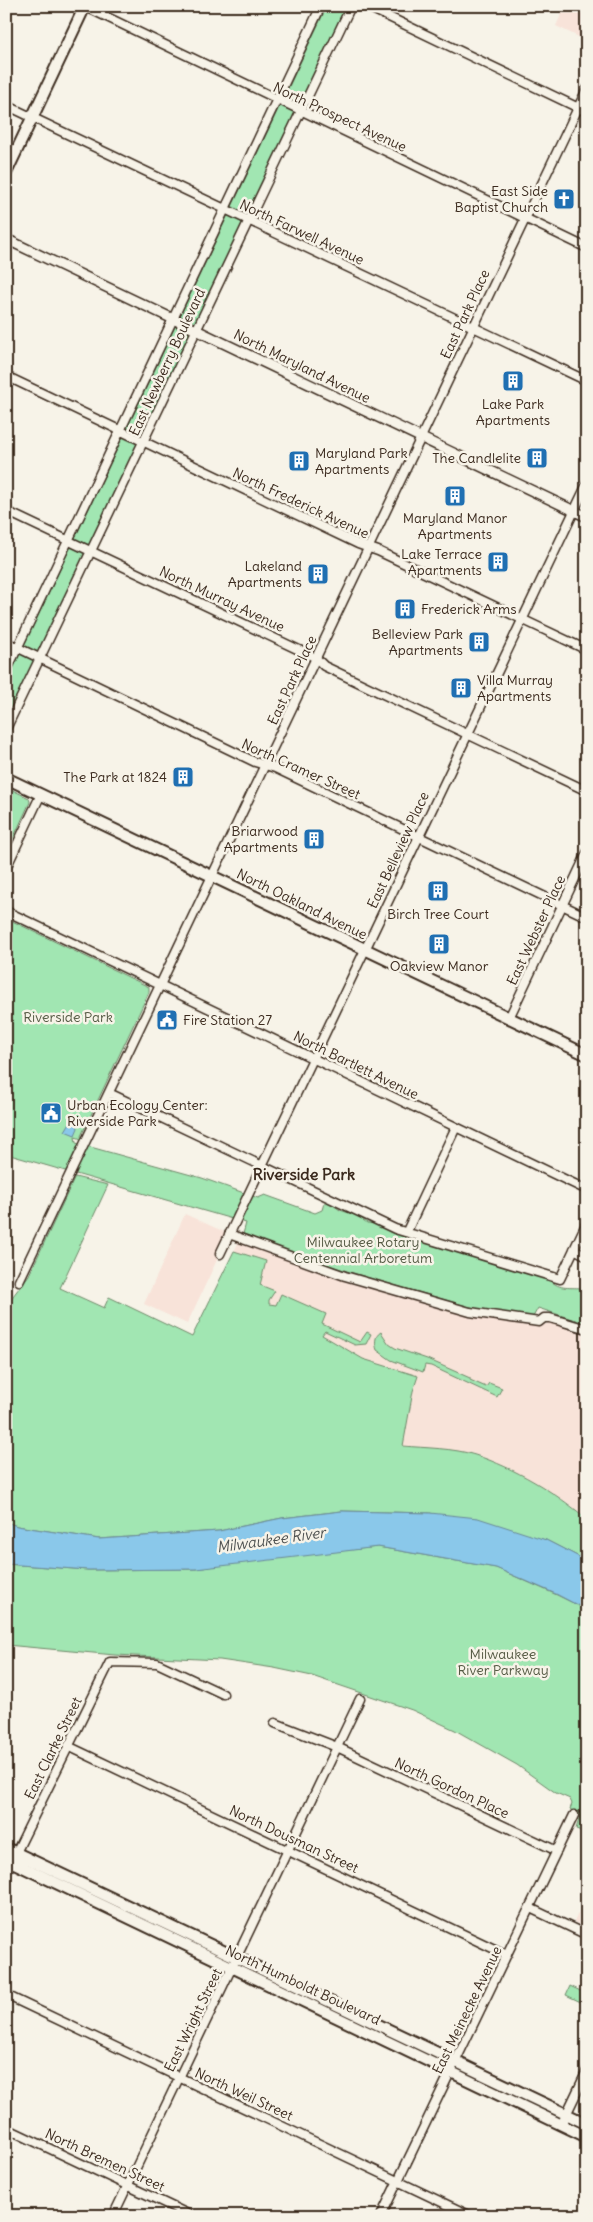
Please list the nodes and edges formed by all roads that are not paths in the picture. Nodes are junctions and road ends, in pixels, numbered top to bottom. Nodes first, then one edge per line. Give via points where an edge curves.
1 (85, 6) edge
2 (321, 6) edge
3 (351, 6) edge
4 (366, 6) edge
5 (587, 89) edge
6 (276, 100) junction
7 (6, 105) edge
8 (578, 107) junction
9 (301, 112) junction
10 (587, 112) edge
11 (32, 117) junction
12 (6, 173) edge
13 (225, 210) junction
14 (524, 218) junction
15 (249, 221) junction
16 (6, 239) edge
17 (587, 248) edge
18 (173, 319) junction
19 (473, 327) junction
20 (196, 330) junction
21 (6, 376) edge
22 (587, 382) edge
23 (120, 431) junction
24 (420, 438) junction
25 (143, 442) junction
26 (587, 484) edge
27 (6, 511) edge
28 (574, 511) junction
29 (587, 517) edge
30 (68, 540) junction
31 (368, 549) junction
32 (91, 551) junction
33 (522, 619) junction
34 (6, 642) edge
35 (18, 647) junction
36 (587, 650) edge
37 (40, 658) junction
38 (316, 658) junction
39 (6, 672) edge
40 (6, 729) edge
41 (467, 734) junction
42 (264, 766) junction
43 (6, 778) edge
44 (587, 791) edge
45 (41, 794) junction
46 (418, 837) junction
47 (587, 853) edge
48 (6, 868) edge
49 (212, 876) junction
50 (562, 906) junction
51 (6, 911) edge
52 (587, 918) edge
53 (365, 950) junction
54 (160, 985) junction
55 (509, 1018) junction
56 (587, 1055) edge
57 (313, 1058) junction
58 (109, 1093) junction
59 (456, 1128) junction
60 (262, 1166) junction
61 (587, 1190) edge
62 (587, 1222) edge
63 (407, 1231) junction
64 (229, 1234) junction
65 (574, 1250) junction
66 (220, 1254) dead end
67 (587, 1256) edge
68 (19, 1281) dead end
69 (587, 1328) edge
70 (223, 1694) dead end
71 (360, 1699) dead end
72 (275, 1723) dead end
73 (68, 1746) junction
74 (337, 1747) junction
75 (574, 1815) dead end
76 (288, 1849) junction
77 (556, 1851) junction
78 (10, 1855) edge
79 (6, 1873) edge
80 (530, 1908) junction
81 (587, 1935) edge
82 (508, 1955) junction
83 (234, 1962) junction
84 (6, 1995) edge
85 (456, 2062) junction
86 (587, 2070) edge
87 (450, 2072) junction
88 (179, 2077) junction
89 (566, 2114) junction
90 (587, 2124) edge
91 (561, 2125) junction
92 (6, 2128) edge
93 (587, 2137) edge
94 (398, 2181) junction
95 (128, 2185) junction
96 (113, 2216) edge
97 (192, 2216) edge
98 (381, 2216) edge
99 (471, 2216) edge

1 - 6 street, North Prospect Avenue
1 - 11 main road
2 - 6 street, East Newberry Boulevard
3 - 9 street, East Newberry Boulevard
4 - 8 street
5 - 8 street, East Park Place
6 - 9 street, North Prospect Avenue
6 - 13 street, East Newberry Boulevard
7 - 11 street, North Farwell Avenue
8 - 10 street
8 - 14 street, East Park Place
9 - 14 street, North Prospect Avenue
9 - 15 street, East Newberry Boulevard
11 - 12 main road
11 - 13 street, North Farwell Avenue
13 - 15 street, North Farwell Avenue
13 - 18 street, East Newberry Boulevard
14 - 17 street, North Prospect Avenue
14 - 19 street, East Park Place
15 - 19 street, North Farwell Avenue
15 - 20 street, East Newberry Boulevard
16 - 18 street, North Maryland Avenue
18 - 20 street, North Maryland Avenue
18 - 23 street, East Newberry Boulevard
19 - 22 street, North Farwell Avenue
19 - 24 street, East Park Place
20 - 24 street, North Maryland Avenue
20 - 25 street, East Newberry Boulevard
21 - 23 street, North Frederick Avenue
23 - 25 street, North Frederick Avenue
23 - 30 street, East Newberry Boulevard
24 - 28 street, North Maryland Avenue
24 - 31 street, East Park Place
25 - 31 street, North Frederick Avenue
25 - 32 street, East Newberry Boulevard
26 - 28 street, East Belleview Place
27 - 30 street, North Murray Avenue
28 - 29 street, North Maryland Avenue
28 - 33 street, East Belleview Place
30 - 32 street, North Murray Avenue
30 - 35 street, East Newberry Boulevard
31 - 33 street, North Frederick Avenue
31 - 38 street, East Park Place
32 - 37 street, East Newberry Boulevard
32 - 38 street, North Murray Avenue
33 - 36 street, North Frederick Avenue
33 - 41 street, East Belleview Place
34 - 35 street, North Cramer Street
35 - 37 street, North Cramer Street
35 - 39 street, East Newberry Boulevard
37 - 40 street, East Newberry Boulevard
37 - 42 street, North Cramer Street
38 - 41 street, North Murray Avenue via 324,666
38 - 42 street, East Park Place
41 - 44 street, North Murray Avenue
41 - 46 street, East Belleview Place
42 - 46 street, North Cramer Street via 275,768
42 - 49 street, East Park Place
43 - 45 main road, North Oakland Avenue
45 - 48 street
45 - 49 main road, North Oakland Avenue
46 - 50 street, North Cramer Street
46 - 53 street, East Belleview Place
47 - 50 street, East Webster Place
49 - 53 main road, North Oakland Avenue
49 - 54 street, East Park Place
50 - 52 street, North Cramer Street
50 - 55 street, East Webster Place
51 - 54 street, North Bartlett Avenue
53 - 55 main road, North Oakland Avenue
53 - 57 street, East Belleview Place
54 - 57 street, North Bartlett Avenue
54 - 58 street, East Park Place
55 - 56 main road, North Oakland Avenue
57 - 59 street, North Bartlett Avenue
57 - 60 street, East Belleview Place
58 - 60 street
58 - 68 street, East Park Place
59 - 61 street, North Bartlett Avenue
59 - 63 street
60 - 63 street via 395,1229
60 - 64 street, East Belleview Place
62 - 65 street
63 - 65 street via 560,1279
64 - 66 street, East Belleview Place
64 - 69 street via 345,1276 470,1312 539,1322 550,1318
65 - 67 street
70 - 73 street, East Clarke Street via 157,1663 110,1662
71 - 74 street, East Wright Street
72 - 74 street, North Gordon Place
73 - 76 street, North Dousman Street
73 - 78 street, East Clarke Street
74 - 76 street, East Wright Street
74 - 77 street, North Gordon Place
75 - 77 street, East Meinecke Avenue
76 - 82 street, North Dousman Street
76 - 83 street, East Wright Street
77 - 80 street, East Meinecke Avenue
78 - 79 street, East Clarke Street
78 - 83 main road, North Humboldt Boulevard
80 - 81 street
80 - 82 street, East Meinecke Avenue
82 - 85 street, East Meinecke Avenue
83 - 85 main road, North Humboldt Boulevard
83 - 87 main road, North Humboldt Boulevard
83 - 88 street, East Wright Street
84 - 88 street, North Weil Street
85 - 87 street, East Meinecke Avenue
85 - 89 main road, North Humboldt Boulevard
86 - 89 street
87 - 91 main road, North Humboldt Boulevard
87 - 94 street, East Meinecke Avenue
88 - 94 street, North Weil Street
88 - 95 street, East Wright Street
89 - 90 main road, North Humboldt Boulevard
89 - 91 street
91 - 93 main road, North Humboldt Boulevard
92 - 95 street, North Bremen Street
94 - 98 street, East Meinecke Avenue
94 - 99 street, North Weil Street
95 - 96 street, East Wright Street
95 - 97 street, North Bremen Street

